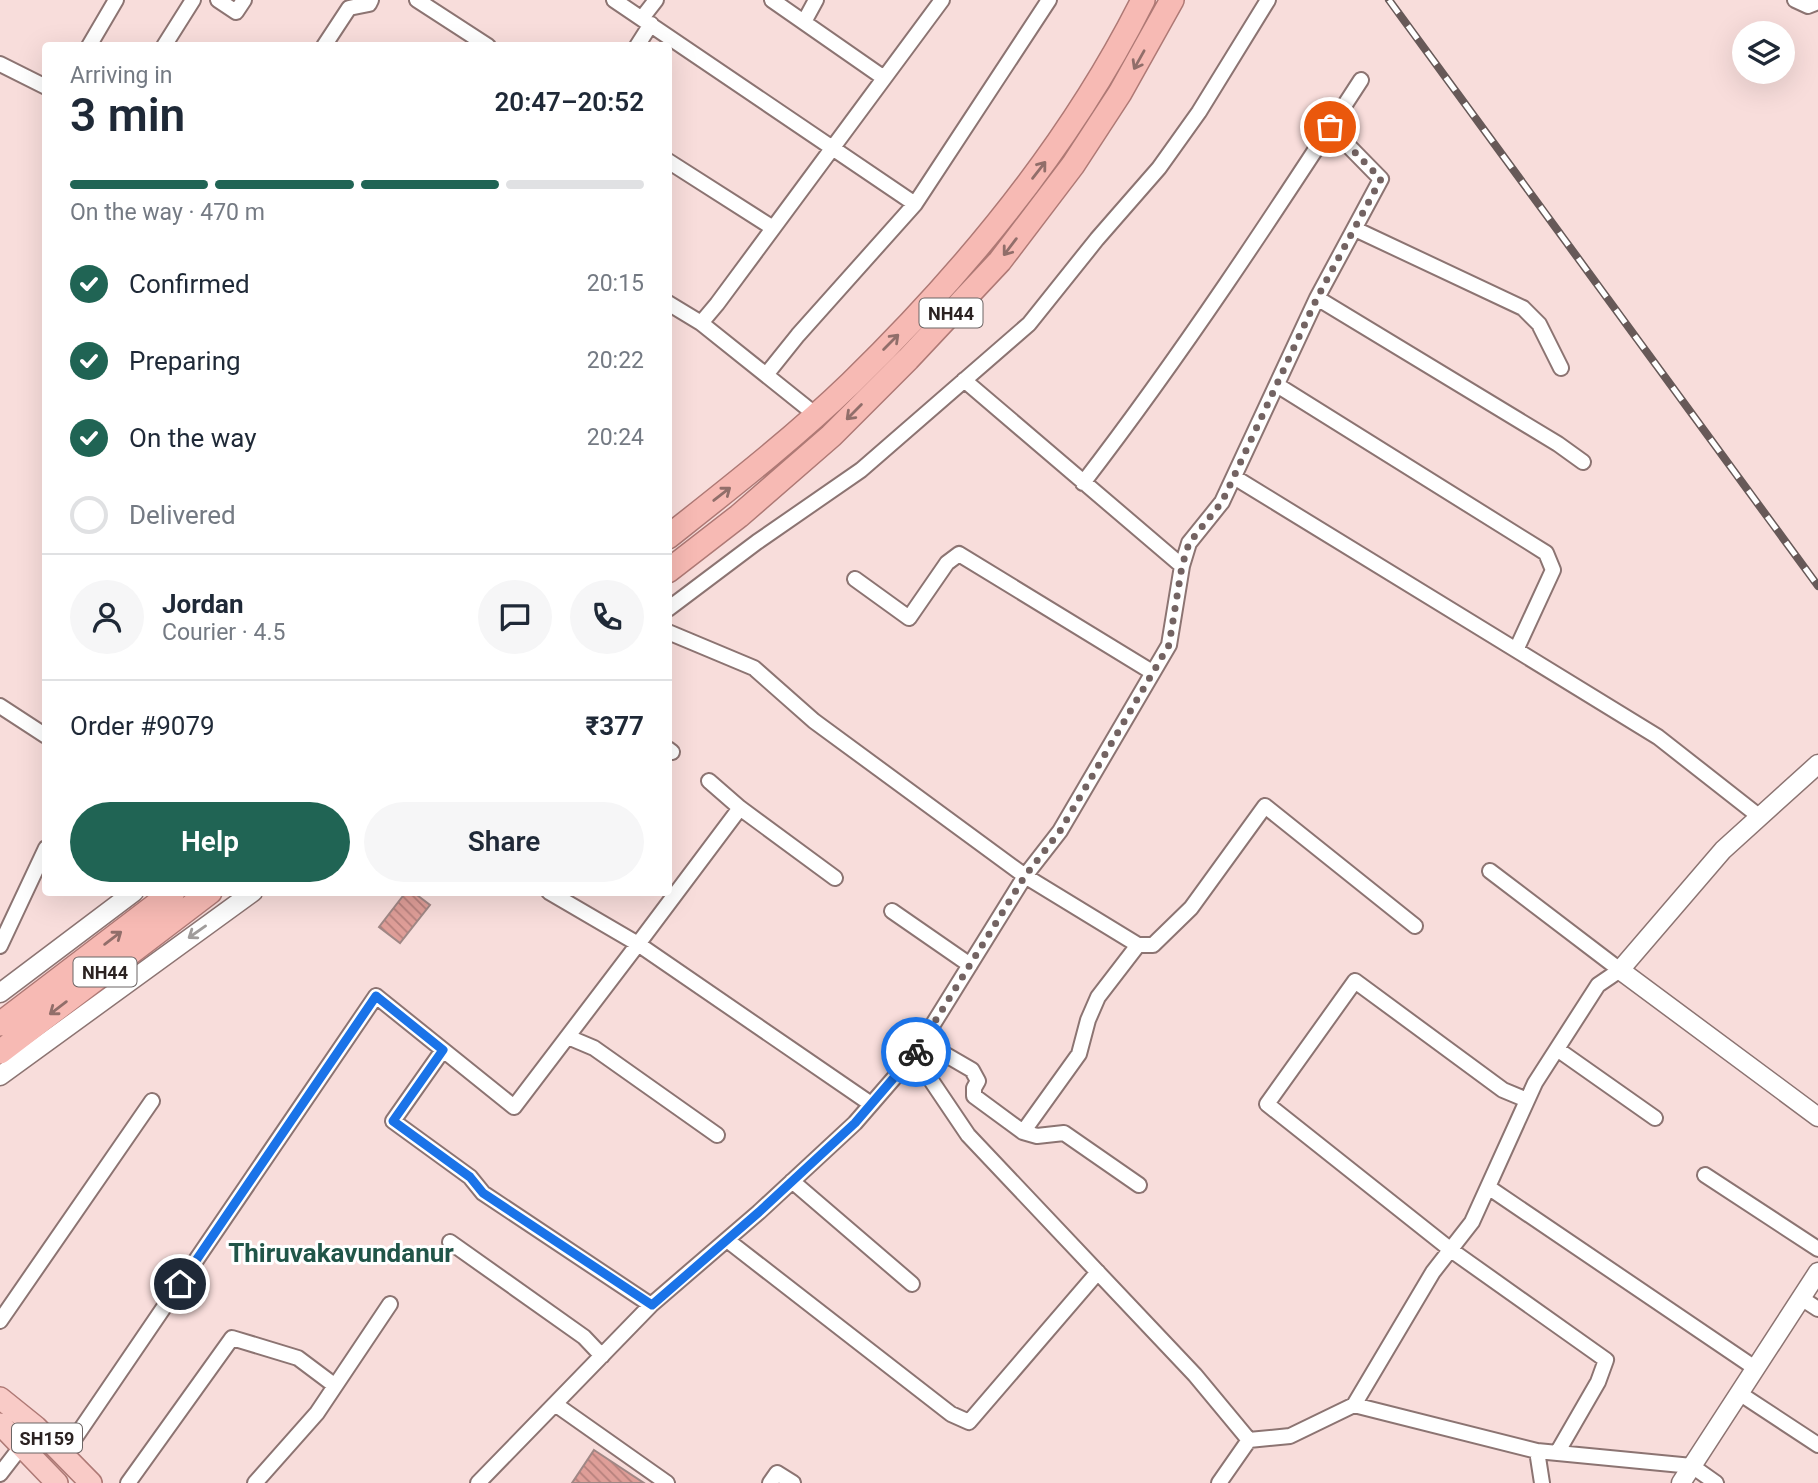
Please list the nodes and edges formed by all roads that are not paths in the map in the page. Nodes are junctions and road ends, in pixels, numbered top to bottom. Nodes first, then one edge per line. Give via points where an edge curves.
1 (116, 0) edge
2 (193, 0) edge
3 (218, 0) edge
4 (244, 0) edge
5 (371, 0) edge
6 (416, 0) edge
7 (614, 0) edge
8 (656, 0) edge
9 (772, 0) edge
10 (816, 0) edge
11 (942, 0) edge
12 (1049, 0) edge
13 (1143, 0) edge
14 (1172, 0) edge
15 (1268, 0) edge
16 (1795, 0) edge
17 (1818, 2) edge
18 (647, 21) junction
19 (803, 22) junction
20 (91, 42) edge
21 (167, 42) edge
22 (327, 42) edge
23 (482, 42) edge
24 (639, 42) edge
25 (0, 64) edge
26 (884, 78) junction
27 (1361, 80) dead end
28 (42, 85) edge
29 (1330, 127) junction
30 (830, 149) junction
31 (672, 164) edge
32 (915, 204) junction
33 (773, 228) junction
34 (1354, 229) junction
35 (1317, 298) junction
36 (672, 305) edge
37 (701, 323) junction
38 (1561, 368) dead end
39 (766, 375) junction
40 (964, 380) junction
41 (1277, 385) junction
42 (816, 415) junction
43 (1583, 461) dead end
44 (1234, 477) junction
45 (1083, 483) junction
46 (672, 534) edge
47 (1182, 566) junction
48 (672, 568) edge
49 (855, 579) dead end
50 (672, 606) edge
51 (672, 634) edge
52 (1517, 648) junction
53 (1152, 672) junction
54 (0, 706) edge
55 (42, 733) edge
56 (1818, 764) edge
57 (709, 780) dead end
58 (740, 808) junction
59 (1760, 817) junction
60 (42, 857) edge
61 (1490, 871) dead end
62 (1025, 876) junction
63 (835, 878) dead end
64 (129, 896) edge
65 (168, 896) edge
66 (205, 896) edge
67 (248, 896) edge
68 (556, 896) edge
69 (892, 911) dead end
70 (1415, 926) dead end
71 (638, 944) junction
72 (1138, 945) junction
73 (0, 946) edge
74 (970, 965) junction
75 (1620, 970) junction
76 (0, 993) edge
77 (0, 1024) edge
78 (568, 1037) junction
79 (922, 1041) junction
80 (1557, 1049) junction
81 (443, 1050) junction
82 (0, 1052) edge
83 (914, 1055) junction
84 (0, 1076) edge
85 (1527, 1100) junction
86 (152, 1101) dead end
87 (871, 1104) junction
88 (1818, 1117) edge
89 (1655, 1118) dead end
90 (1023, 1132) junction
91 (717, 1135) dead end
92 (1705, 1175) dead end
93 (792, 1181) junction
94 (1139, 1185) dead end
95 (1488, 1186) junction
96 (727, 1240) junction
97 (450, 1242) dead end
98 (1818, 1249) edge
99 (1451, 1250) junction
100 (1098, 1272) junction
101 (1818, 1272) edge
102 (912, 1284) dead end
103 (1801, 1298) junction
104 (390, 1304) dead end
105 (652, 1305) junction
106 (1818, 1309) edge
107 (0, 1321) edge
108 (602, 1356) junction
109 (1755, 1368) junction
110 (334, 1385) junction
111 (1739, 1393) junction
112 (0, 1398) edge
113 (555, 1404) junction
114 (1354, 1405) junction
115 (0, 1424) edge
116 (36, 1427) junction
117 (1249, 1440) junction
118 (22, 1445) junction
119 (1818, 1445) edge
120 (1537, 1451) junction
121 (1557, 1453) junction
122 (64, 1454) junction
123 (1692, 1466) junction
124 (0, 1474) edge
125 (57, 1483) edge
126 (91, 1483) edge
127 (128, 1483) edge
128 (255, 1483) edge
129 (478, 1483) edge
130 (667, 1483) edge
131 (771, 1483) edge
132 (793, 1483) edge
133 (1219, 1483) edge
134 (1542, 1483) edge
135 (1681, 1483) edge
136 (1716, 1483) edge

1 - 20 street
2 - 21 street
3 - 4 street via 236,12
5 - 22 street via 349,8
6 - 23 street
7 - 18 street
8 - 18 street
9 - 19 street
10 - 19 street
11 - 26 street
12 - 32 street
42 -> 13 highway, NH44 via 911,322 1050,155 1100,82
14 -> 48 highway, NH44 via 1086,145 1000,261 831,436
15 - 40 street via 1159,169 1030,324
16 - 17 street via 1808,6
18 - 24 street
18 - 30 street
19 - 26 street
25 - 28 street
26 - 30 street
27 - 29 street
29 - 34 street via 1381,179
29 - 45 street via 1153,392
30 - 32 street
30 - 33 street
31 - 33 street
32 - 39 street
33 - 37 street
34 - 35 street
34 - 38 street via 1523,308 1539,324
35 - 41 street
35 - 43 street
36 - 37 street
37 - 39 street
39 - 42 street
40 - 45 street
40 - 50 street via 862,470
41 - 44 street
41 - 52 street via 1546,553 1553,570
46 -> 42 highway, NH44
44 - 47 street via 1222,502 1189,543
44 - 52 street
45 - 47 street
47 - 53 street via 1169,645
49 - 53 street via 909,618 947,563 959,554
51 - 62 street via 754,668 814,721
52 - 59 street via 1658,737
53 - 62 street via 1060,831
54 - 55 street
56 - 59 street
57 - 58 street
58 - 63 street
58 - 71 street
59 - 75 street via 1723,850
60 - 73 street
61 - 75 street
62 - 72 street
62 - 74 street
64 - 76 street
77 -> 65 highway, NH44
66 -> 82 highway, NH44
67 -> 84 street
68 - 71 street
69 - 74 street
70 - 72 street via 1265,806 1191,908 1153,945
71 - 78 street
71 - 87 street
72 - 90 street via 1098,997 1079,1054
74 - 79 street
75 - 80 street via 1598,985
75 - 88 street
78 - 81 street via 514,1107
78 - 91 street via 594,1048
79 - 83 street
79 - 90 street via 972,1070 978,1081 974,1096
80 - 85 street
80 - 89 street
81 - 105 street via 393,1121 470,1177 483,1193
81 - 122 street via 376,996
83 - 87 street
83 - 100 street via 968,1135
85 - 95 street
85 - 99 street via 1503,1090 1355,981 1266,1104
86 - 107 street
87 - 93 street
90 - 94 street via 1037,1136 1064,1133
92 - 98 street
93 - 96 street
93 - 102 street
95 - 99 street via 1472,1222
95 - 109 street
96 - 100 street via 951,1414 969,1422
96 - 105 street
97 - 108 street via 584,1337
99 - 114 street via 1433,1272
99 - 121 street via 1606,1360
100 - 117 street
101 - 103 street
103 - 106 street
103 - 109 street
104 - 110 street
105 - 108 street
108 - 113 street
109 - 111 street
110 - 127 street via 298,1358 232,1338
110 - 128 street via 317,1413
111 - 119 street
111 - 123 street
112 - 116 main road, SH159
113 - 129 street
113 - 130 street
114 - 117 street via 1290,1436
114 - 120 street
115 - 118 main road
116 - 118 street
116 - 122 main road, SH159
117 - 133 street
118 - 124 street
118 - 125 main road
120 - 121 street
120 - 134 street
121 - 123 street
122 - 126 main road, SH159
123 - 135 street
123 - 136 street
131 - 132 street via 777,1473

